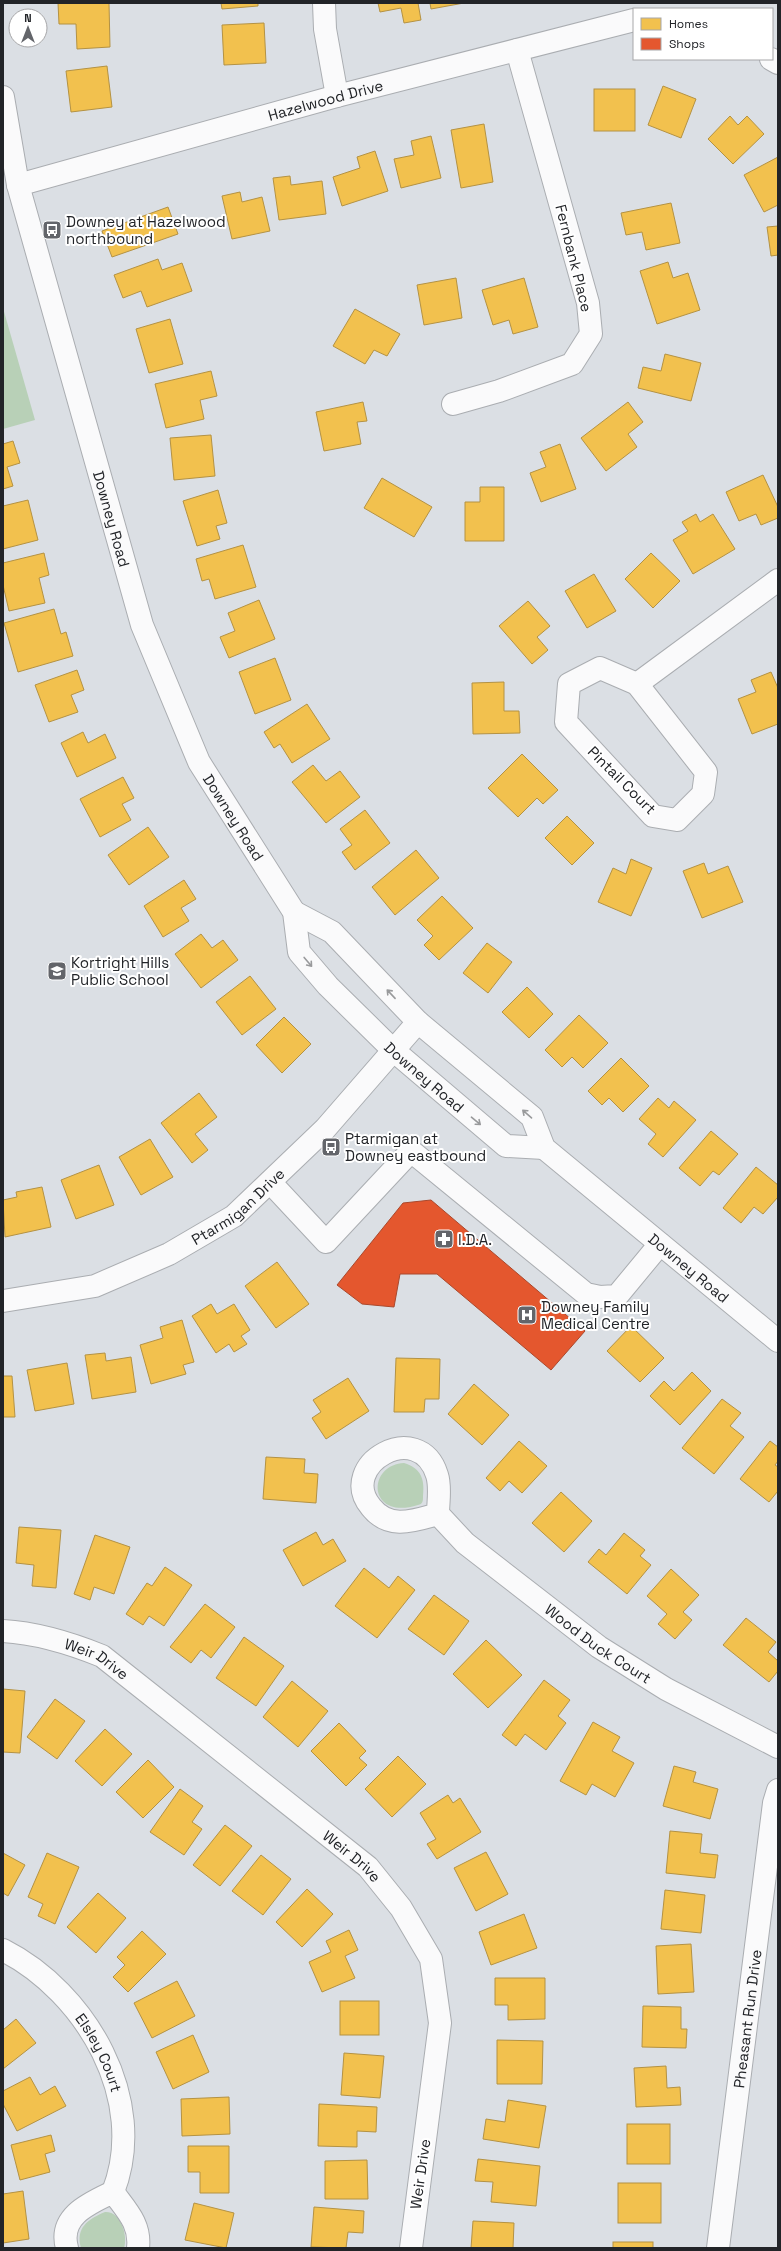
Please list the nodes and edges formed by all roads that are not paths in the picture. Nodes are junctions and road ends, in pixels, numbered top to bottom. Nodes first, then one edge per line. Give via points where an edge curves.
1 (324, 3) edge
2 (633, 20) edge
3 (517, 50) junction
4 (337, 96) junction
5 (3, 97) edge
6 (18, 184) junction
7 (453, 404) dead end
8 (778, 580) edge
9 (637, 684) junction
10 (294, 912) junction
11 (418, 1022) junction
12 (393, 1050) junction
13 (544, 1148) junction
14 (270, 1182) junction
15 (660, 1244) junction
16 (3, 1301) edge
17 (778, 1341) edge
18 (438, 1514) dead end
19 (3, 1631) edge
20 (778, 1748) edge
21 (778, 1790) edge
22 (769, 1917) edge
23 (3, 1950) edge
24 (112, 2192) junction
25 (67, 2248) edge
26 (138, 2248) edge
27 (411, 2248) edge
28 (718, 2248) edge

1 - 4 street via 325,29
2 - 3 street, Hazelwood Drive
3 - 4 street, Hazelwood Drive
3 - 7 street, Fernbank Place via 588,303 591,334 572,364 499,391
4 - 6 street, Hazelwood Drive
5 - 6 street, Downey Road
6 - 10 street, Downey Road via 142,625 199,762
8 - 9 street
9 - 9 street, Pintail Court via 600,668 569,684 566,722 653,816 677,820 703,794 706,772
11 -> 10 street, Downey Road via 332,932
10 -> 12 street, Downey Road via 300,952 328,986
11 - 12 street, Ptarmigan Drive
13 -> 11 street, Downey Road via 532,1118
12 -> 13 street, Downey Road via 506,1146
12 - 14 street, Ptarmigan Drive via 325,1129
13 - 15 street, Downey Road
14 - 15 street via 326,1242 411,1151 586,1294 618,1296
14 - 16 street, Ptarmigan Drive via 234,1216 169,1254 95,1286
15 - 17 street, Downey Road
18 - 20 street, Wood Duck Court via 465,1543 599,1647 666,1689
19 - 27 street, Weir Drive via 66,1641 102,1656 368,1868 401,1908 431,1959 440,2023
21 - 22 street, Pheasant Run Drive via 774,1803
22 - 28 street, Pheasant Run Drive
23 - 24 street, Elsley Court via 37,1972 64,1997 87,2025 106,2058 117,2092 123,2127 121,2165
24 - 25 street via 76,2212 69,2222 66,2234
24 - 26 street via 137,2226

